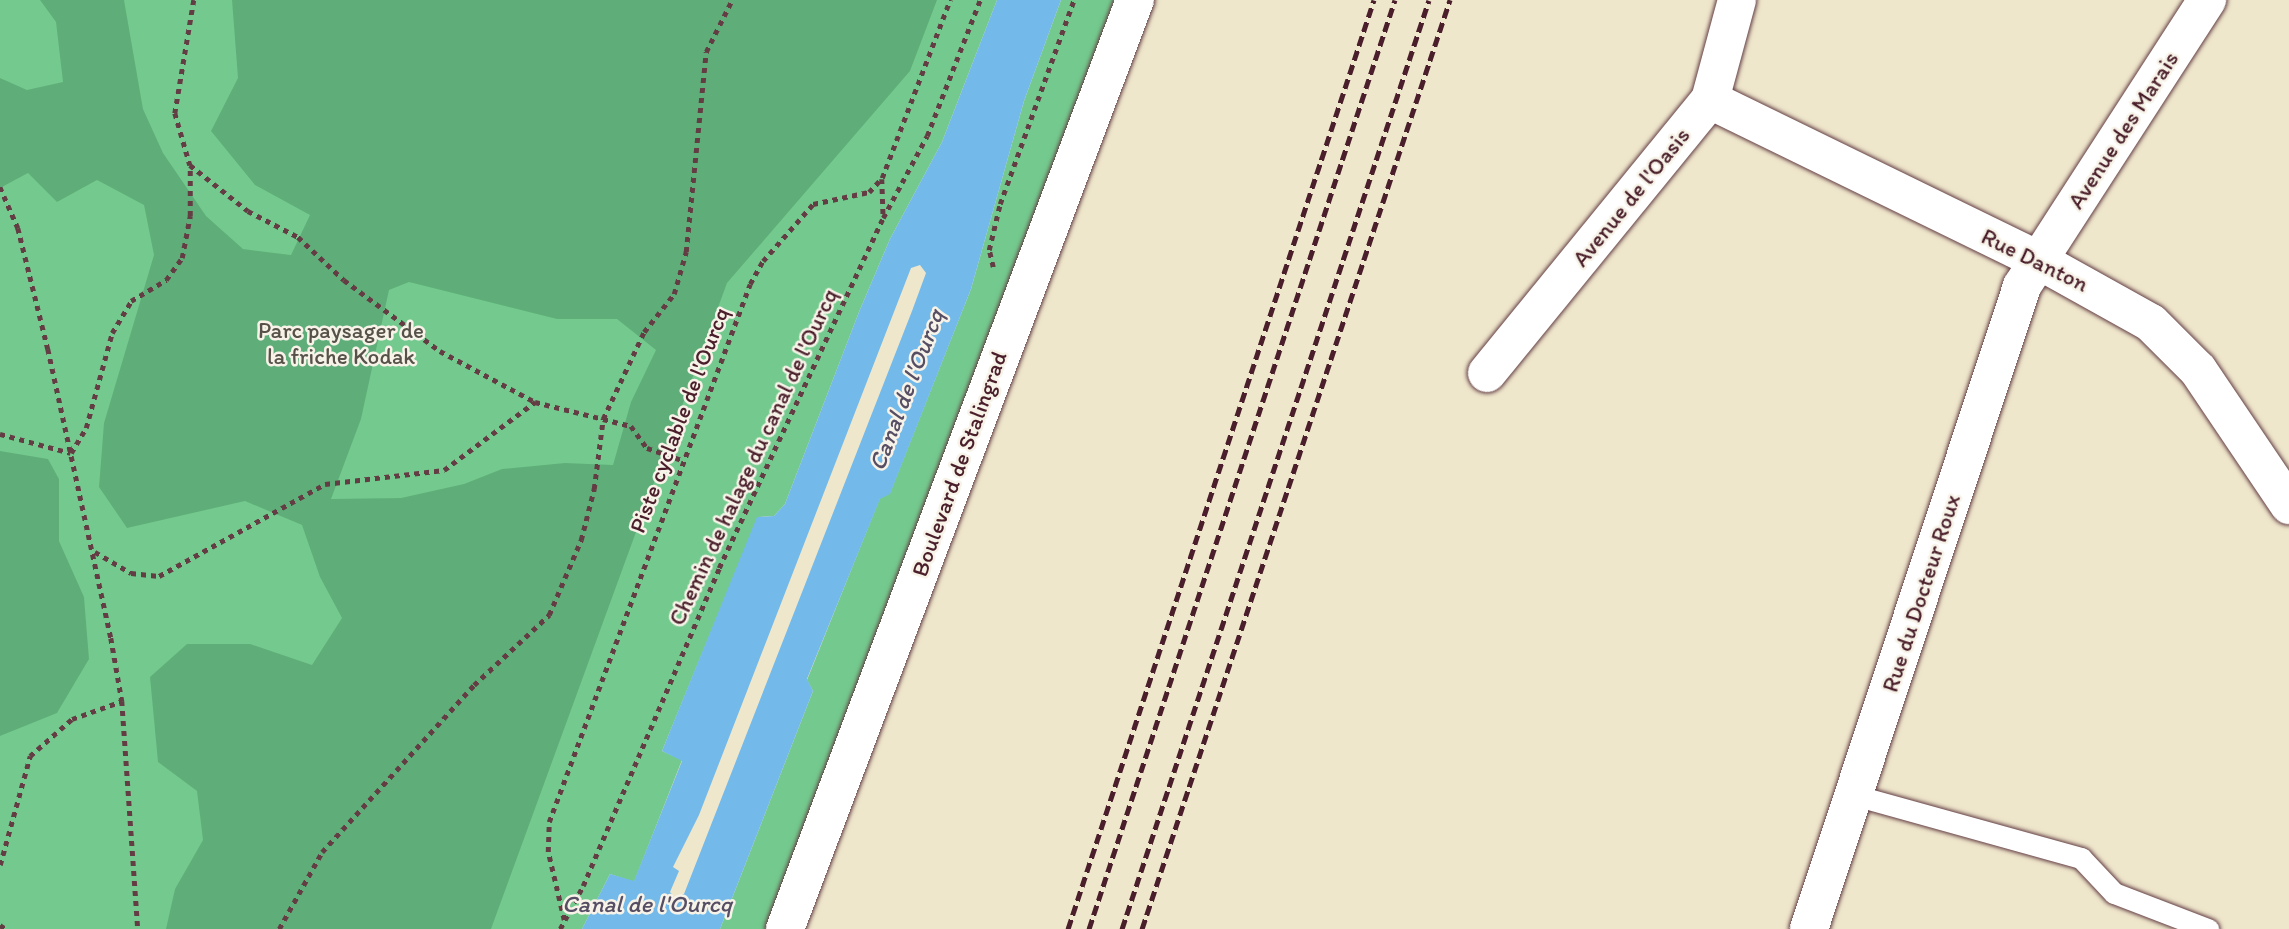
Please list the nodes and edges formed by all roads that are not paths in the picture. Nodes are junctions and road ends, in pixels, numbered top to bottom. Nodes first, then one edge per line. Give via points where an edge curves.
1 (1135, 0) edge
2 (1737, 0) edge
3 (2207, 0) edge
4 (1710, 100) junction
5 (2038, 260) junction
6 (1487, 373) dead end
7 (2289, 505) edge
8 (1854, 795) junction
9 (785, 929) edge
10 (1809, 929) edge
11 (2208, 929) edge

1 - 9 street, Boulevard de Stalingrad
2 - 4 street, Avenue de l'Oasis
3 - 5 street, Avenue des Marais
4 - 5 street, Rue Danton
4 - 6 street, Avenue de l'Oasis
5 - 7 street, Rue Danton via 2127,306 2177,344
5 - 8 street, Rue du Docteur Roux via 2022,286
8 - 10 street, Rue du Docteur Roux
8 - 11 lane via 2081,858 2114,893

